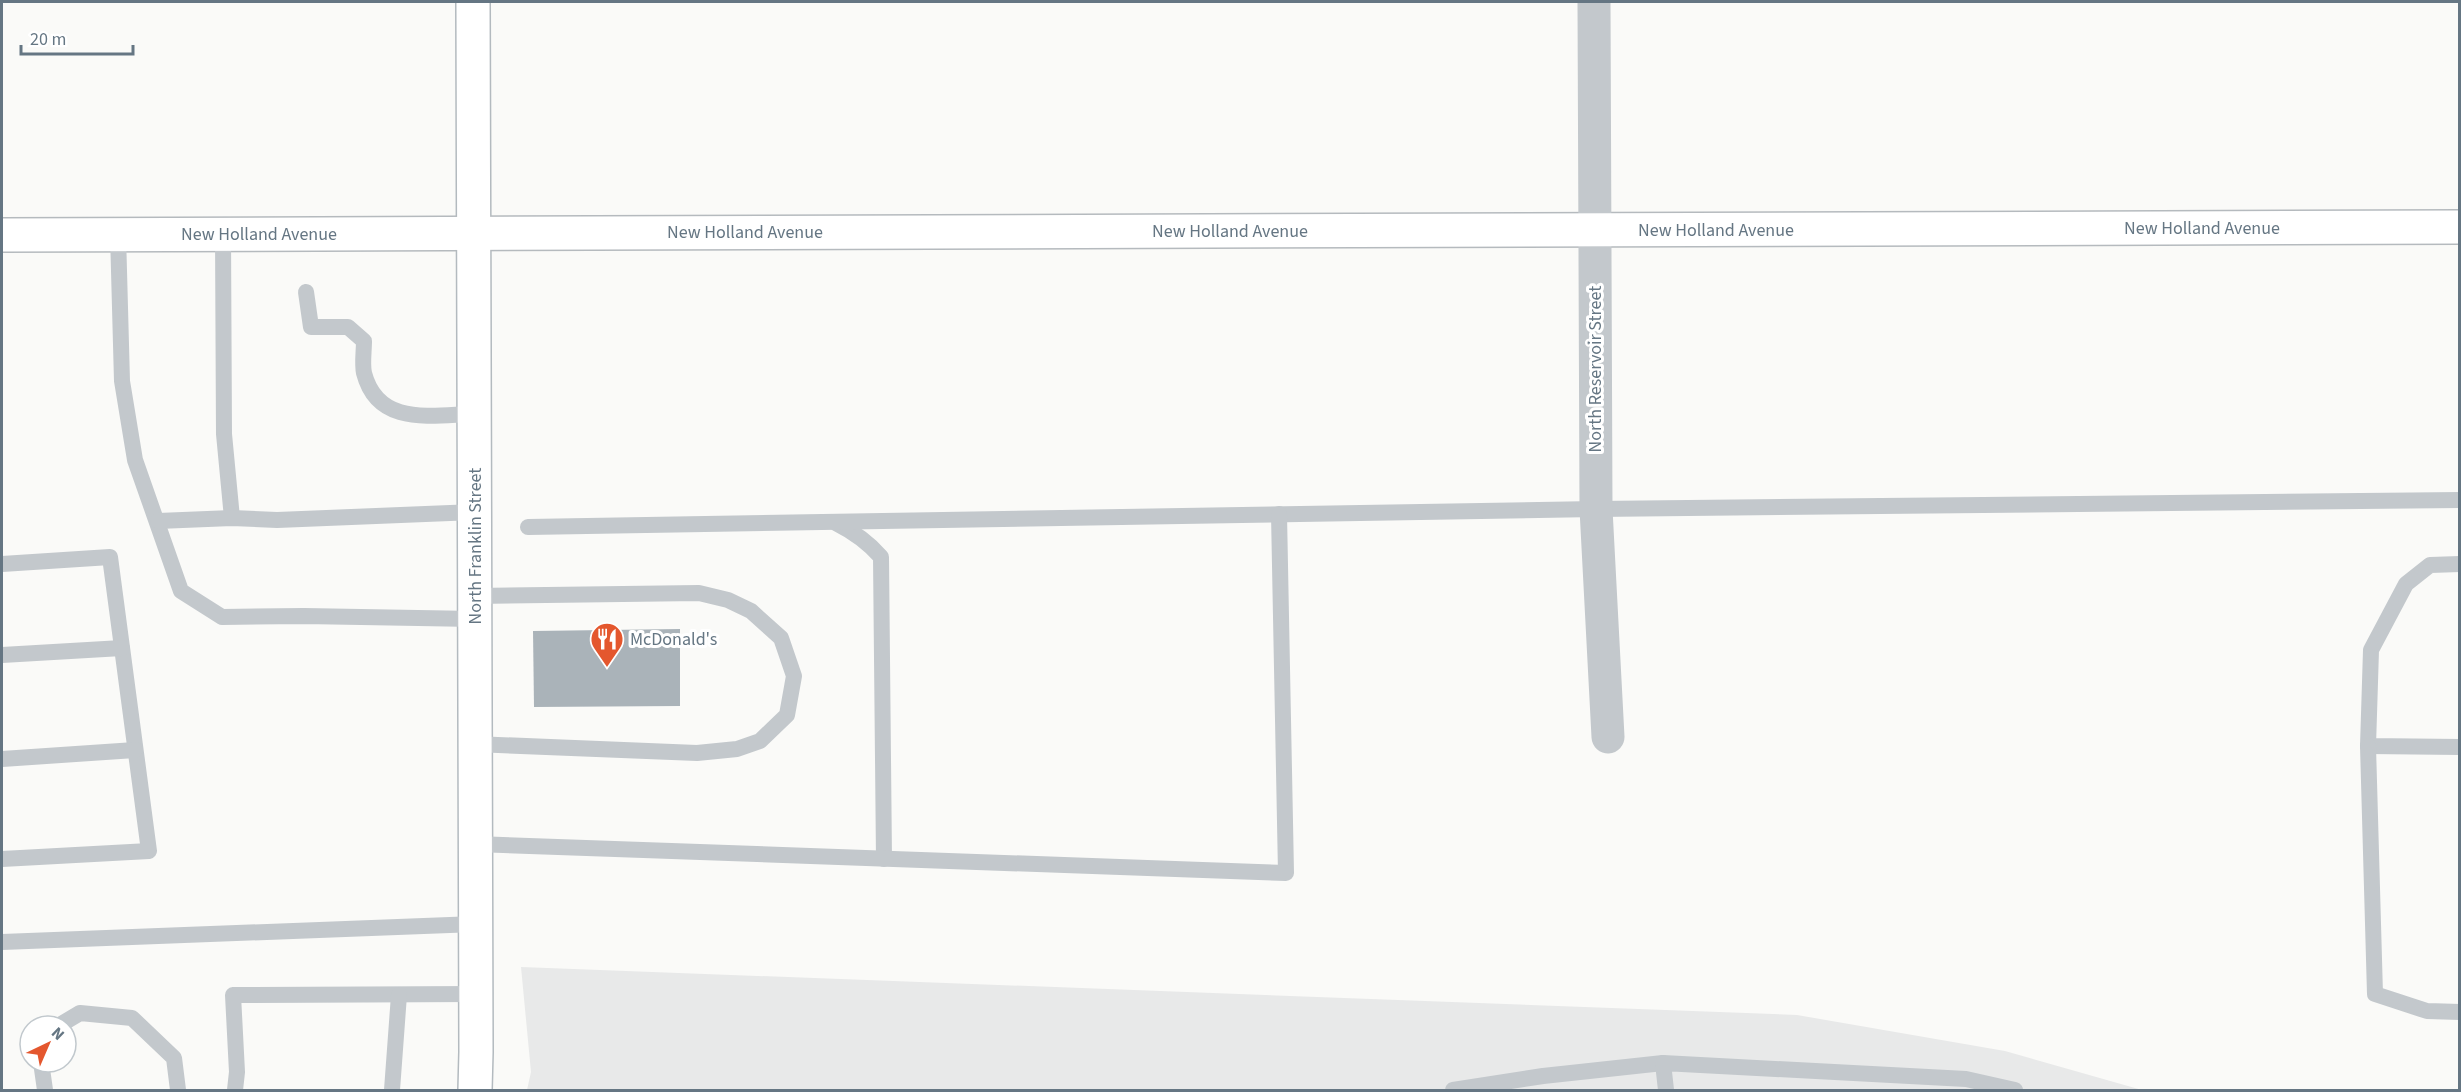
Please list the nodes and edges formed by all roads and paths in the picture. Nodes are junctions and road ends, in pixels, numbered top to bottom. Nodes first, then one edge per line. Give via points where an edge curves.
1 (473, 2) edge
2 (1594, 2) edge
3 (2460, 227) edge
4 (1595, 230) junction
5 (118, 234) junction
6 (223, 234) junction
7 (474, 234) junction
8 (2, 235) edge
9 (306, 292) dead end
10 (474, 414) junction
11 (2460, 500) edge
12 (1596, 508) junction
13 (475, 512) junction
14 (1279, 514) junction
15 (232, 519) junction
16 (158, 521) junction
17 (832, 522) junction
18 (528, 527) dead end
19 (2, 564) edge
20 (2460, 564) edge
21 (475, 608) junction
22 (122, 648) junction
23 (2, 655) edge
24 (1608, 737) dead end
25 (474, 744) junction
26 (2368, 746) junction
27 (2460, 747) edge
28 (135, 750) junction
29 (2, 759) edge
30 (475, 844) junction
31 (2, 859) edge
32 (884, 859) junction
33 (476, 924) junction
34 (2, 942) edge
35 (476, 994) junction
36 (399, 995) junction
37 (2460, 1011) edge
38 (77, 1014) edge
39 (1663, 1063) junction
40 (43, 1074) edge
41 (1477, 1089) edge
42 (45, 1090) edge
43 (178, 1090) edge
44 (235, 1090) edge
45 (392, 1090) edge
46 (475, 1090) edge
47 (1453, 1090) edge
48 (1666, 1090) edge
49 (2015, 1090) edge

1 - 7 main road, North Franklin Street
2 - 4 street, North Reservoir Street
3 - 4 main road, New Holland Avenue
4 - 7 main road, New Holland Avenue
4 - 12 street, North Reservoir Street
5 - 6 main road, New Holland Avenue
5 - 8 main road, New Holland Avenue
5 - 16 lane via 122,381 135,460
6 - 7 main road, New Holland Avenue
6 - 15 lane via 224,434
7 - 10 main road, North Franklin Street
9 - 10 lane via 311,327 348,327 364,341 364,372 373,393 389,408 410,416
10 - 13 main road, North Franklin Street
11 - 12 lane
12 - 14 lane
12 - 24 street, North Reservoir Street
13 - 15 lane
13 - 21 main road, North Franklin Street
14 - 17 lane
14 - 32 lane via 1286,873
15 - 16 lane
16 - 21 lane via 181,591 222,617
17 - 18 lane
17 - 32 lane via 869,543 881,557
19 - 22 lane via 111,557
20 - 26 lane via 2430,565 2406,584 2371,650
21 - 25 main road, North Franklin Street
21 - 25 lane via 699,592 751,611 781,638 794,676 788,715 760,741 737,749 697,753
22 - 23 lane
22 - 28 lane
25 - 30 main road, North Franklin Street
26 - 27 lane
26 - 37 lane via 2375,994 2427,1011
28 - 29 lane
28 - 31 lane via 149,851
30 - 32 lane
30 - 33 main road, North Franklin Street
33 - 34 lane
33 - 35 main road, North Franklin Street
35 - 36 lane
35 - 46 main road, North Franklin Street
36 - 44 lane via 233,995
36 - 45 lane
38 - 43 lane via 132,1018 174,1058
39 - 41 lane via 1543,1076
39 - 48 lane
39 - 49 lane via 1929,1076
40 - 42 lane
41 - 47 lane

